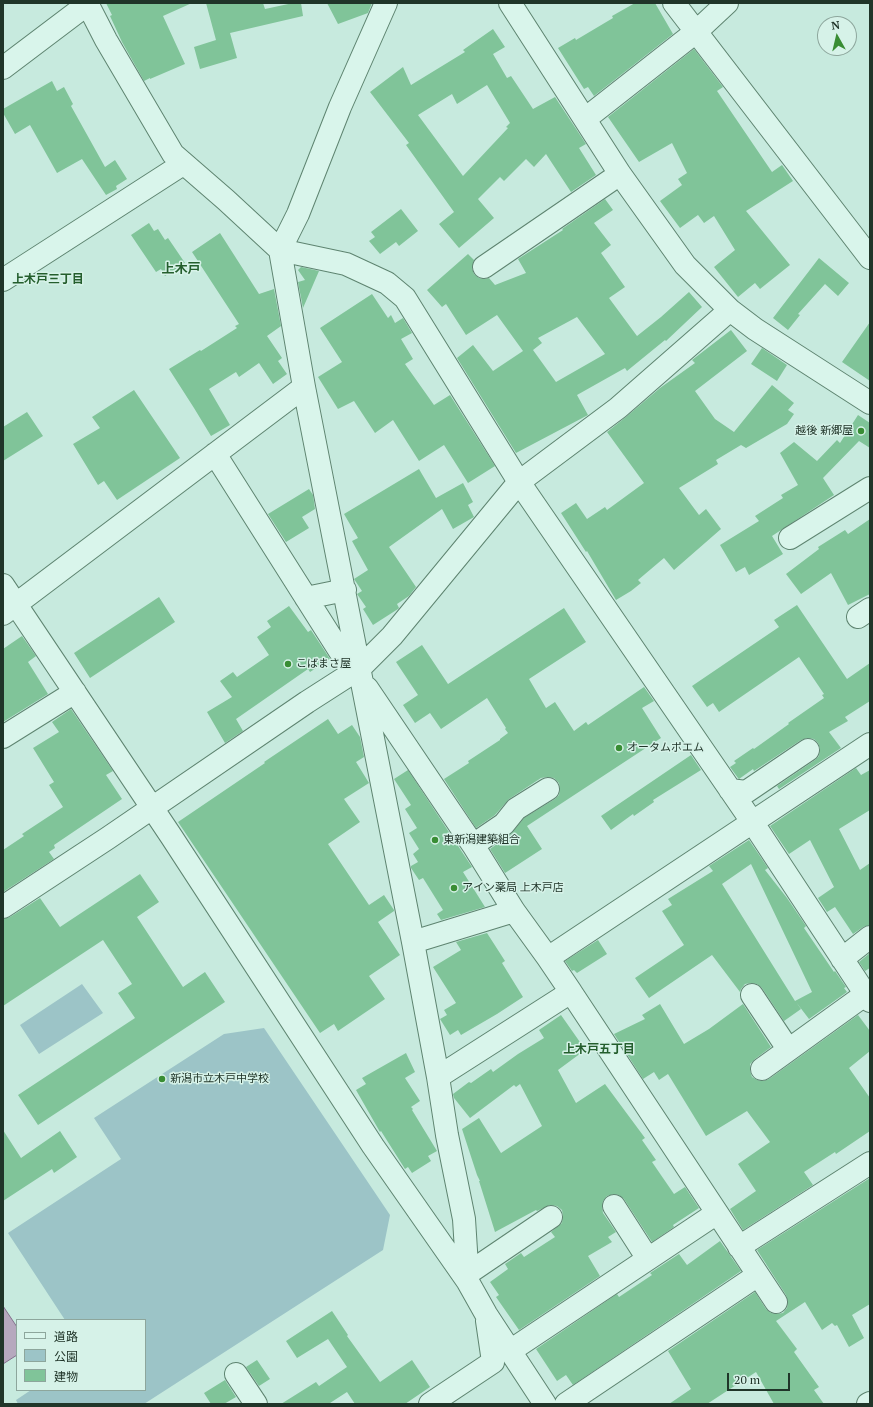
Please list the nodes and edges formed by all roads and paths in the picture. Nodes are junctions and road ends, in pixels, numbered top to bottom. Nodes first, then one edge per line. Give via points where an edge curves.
1 (88, 3) edge
2 (386, 3) edge
3 (510, 3) edge
4 (674, 3) edge
5 (727, 3) edge
6 (696, 31) junction
7 (3, 68) edge
8 (585, 119) junction
9 (183, 164) junction
10 (620, 174) junction
11 (280, 250) junction
12 (870, 258) edge
13 (484, 267) dead end
14 (3, 280) edge
15 (730, 310) junction
16 (304, 387) junction
17 (870, 403) edge
18 (215, 454) junction
19 (519, 482) junction
20 (870, 488) edge
21 (790, 538) dead end
22 (3, 585) edge
23 (345, 590) junction
24 (306, 598) junction
25 (10, 609) edge
26 (358, 673) junction
27 (75, 692) junction
28 (3, 737) edge
29 (870, 744) edge
30 (808, 750) dead end
31 (548, 788) dead end
32 (730, 790) junction
33 (152, 808) junction
34 (752, 823) junction
35 (472, 845) junction
36 (3, 907) edge
37 (514, 911) junction
38 (870, 938) edge
39 (413, 942) junction
40 (548, 958) junction
41 (842, 959) junction
42 (571, 992) junction
43 (752, 995) dead end
44 (868, 998) edge
45 (788, 1049) junction
46 (762, 1069) dead end
47 (438, 1077) junction
48 (870, 1163) edge
49 (614, 1206) dead end
50 (717, 1213) junction
51 (551, 1217) dead end
52 (739, 1247) junction
53 (648, 1259) junction
54 (758, 1275) junction
55 (468, 1278) junction
56 (776, 1302) dead end
57 (486, 1314) junction
58 (510, 1351) junction
59 (236, 1374) dead end
60 (252, 1403) edge
61 (430, 1404) edge
62 (545, 1404) edge
63 (566, 1404) edge

1 - 7 street
1 - 9 street via 106,40 172,154
2 - 11 street via 340,107 298,214
3 - 8 street
4 - 6 street
5 - 6 street
6 - 8 street
6 - 12 street
8 - 10 street
9 - 11 street
9 - 14 street
10 - 13 street
10 - 15 street via 685,265
11 - 16 street
11 - 19 street via 346,264 387,283 405,298
15 - 17 street via 776,344
15 - 19 street via 618,408
16 - 18 street
16 - 23 street
18 - 24 street
18 - 25 street
19 - 26 street via 392,636
19 - 32 street
20 - 21 street
22 - 25 street
23 - 24 street
23 - 26 street
24 - 26 street
25 - 27 street
26 - 33 street
26 - 35 street
26 - 39 street
27 - 28 street
27 - 33 street
29 - 34 street
30 - 32 street via 746,792
31 - 35 street via 516,809 504,824
32 - 34 street
33 - 36 street
33 - 55 street via 373,1146
34 - 40 street
34 - 41 street
35 - 37 street
37 - 39 street
37 - 40 street
38 - 41 street
39 - 47 street
40 - 42 street
41 - 44 street
42 - 47 street
42 - 50 street
43 - 45 street
44 - 45 street
45 - 46 street
47 - 55 street via 446,1135 464,1219
48 - 52 street
49 - 53 street
50 - 52 street
50 - 53 street
51 - 55 street
52 - 54 street
53 - 58 street
54 - 56 street
54 - 63 street
55 - 57 street
57 - 58 street
57 - 61 street via 493,1362
58 - 62 street
59 - 60 street

